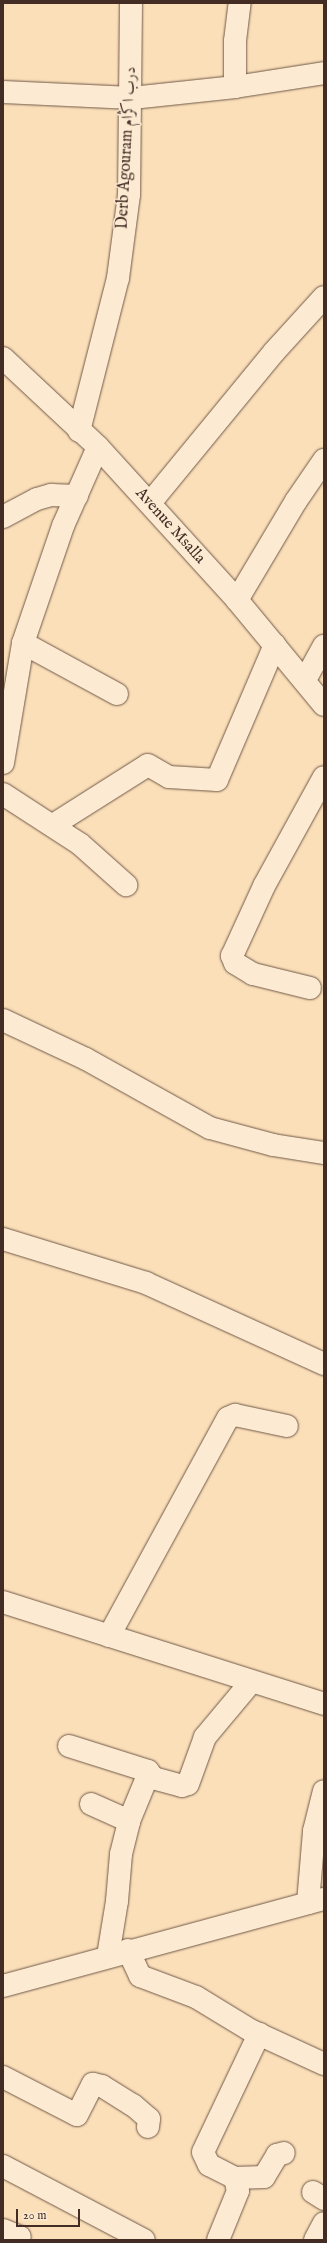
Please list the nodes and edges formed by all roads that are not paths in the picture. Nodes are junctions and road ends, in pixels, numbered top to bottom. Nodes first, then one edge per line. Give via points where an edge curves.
1 (131, 3) edge
2 (240, 3) edge
3 (324, 73) edge
4 (235, 87) junction
5 (3, 92) edge
6 (132, 98) junction
7 (324, 297) edge
8 (3, 358) edge
9 (79, 431) junction
10 (98, 447) junction
11 (324, 460) edge
12 (77, 496) junction
13 (150, 504) junction
14 (3, 517) edge
15 (237, 600) junction
16 (23, 643) junction
17 (275, 644) junction
18 (324, 646) edge
19 (305, 680) junction
20 (10, 682) edge
21 (117, 694) dead end
22 (324, 705) edge
23 (3, 763) edge
24 (324, 777) edge
25 (3, 794) edge
26 (54, 825) junction
27 (126, 885) dead end
28 (310, 988) dead end
29 (3, 1020) edge
30 (324, 1153) edge
31 (3, 1239) edge
32 (324, 1364) edge
33 (287, 1426) dead end
34 (3, 1602) edge
35 (109, 1636) junction
36 (251, 1682) junction
37 (324, 1704) edge
38 (69, 1746) dead end
39 (153, 1778) junction
40 (324, 1791) edge
41 (91, 1804) dead end
42 (129, 1821) junction
43 (316, 1901) edge
44 (118, 1953) junction
45 (3, 1986) edge
46 (259, 2034) junction
47 (324, 2064) edge
48 (3, 2077) edge
49 (148, 2127) dead end
50 (284, 2152) dead end
51 (3, 2166) edge
52 (236, 2178) junction
53 (324, 2223) edge
54 (144, 2240) edge
55 (218, 2240) edge
56 (315, 2240) edge

1 - 6 street, Derb Agouram درب اڭرام
2 - 4 street via 235,41
3 - 4 street
4 - 6 street
5 - 6 street
6 - 9 street, Derb Agouram درب اڭرام via 128,195 118,278
7 - 13 street via 274,352
8 - 9 street, Avenue Msalla
9 - 10 street, Avenue Msalla
10 - 12 street
10 - 13 street, Avenue Msalla
11 - 15 street via 296,501
12 - 14 street via 51,495 37,499
12 - 16 street via 63,526
13 - 15 street, Avenue Msalla
15 - 17 street, Avenue Msalla
16 - 20 street
16 - 21 street
17 - 19 street, Avenue Msalla
17 - 26 street via 217,780 169,777 148,764
18 - 19 street
19 - 22 street, Avenue Msalla
20 - 23 street
24 - 28 street via 261,893 232,956 235,964 253,974
25 - 26 street
26 - 27 street via 80,844
29 - 30 street via 86,1059 210,1128 272,1145
31 - 32 street via 146,1283
33 - 35 street via 235,1415 228,1418
34 - 35 street
35 - 36 street
36 - 37 street
36 - 39 street via 205,1737 188,1784 182,1786
38 - 39 street via 148,1771
39 - 42 street via 146,1780
40 - 43 street via 314,1830
41 - 42 street
42 - 44 street via 121,1854 117,1901
43 - 44 street
44 - 45 street
44 - 46 street via 140,1976 196,1997
46 - 47 street
46 - 52 street via 203,2152 209,2165
48 - 49 street via 77,2114 92,2084 102,2086 149,2119
50 - 52 street via 277,2155 264,2177
51 - 54 street
52 - 55 street via 238,2191
53 - 56 street

